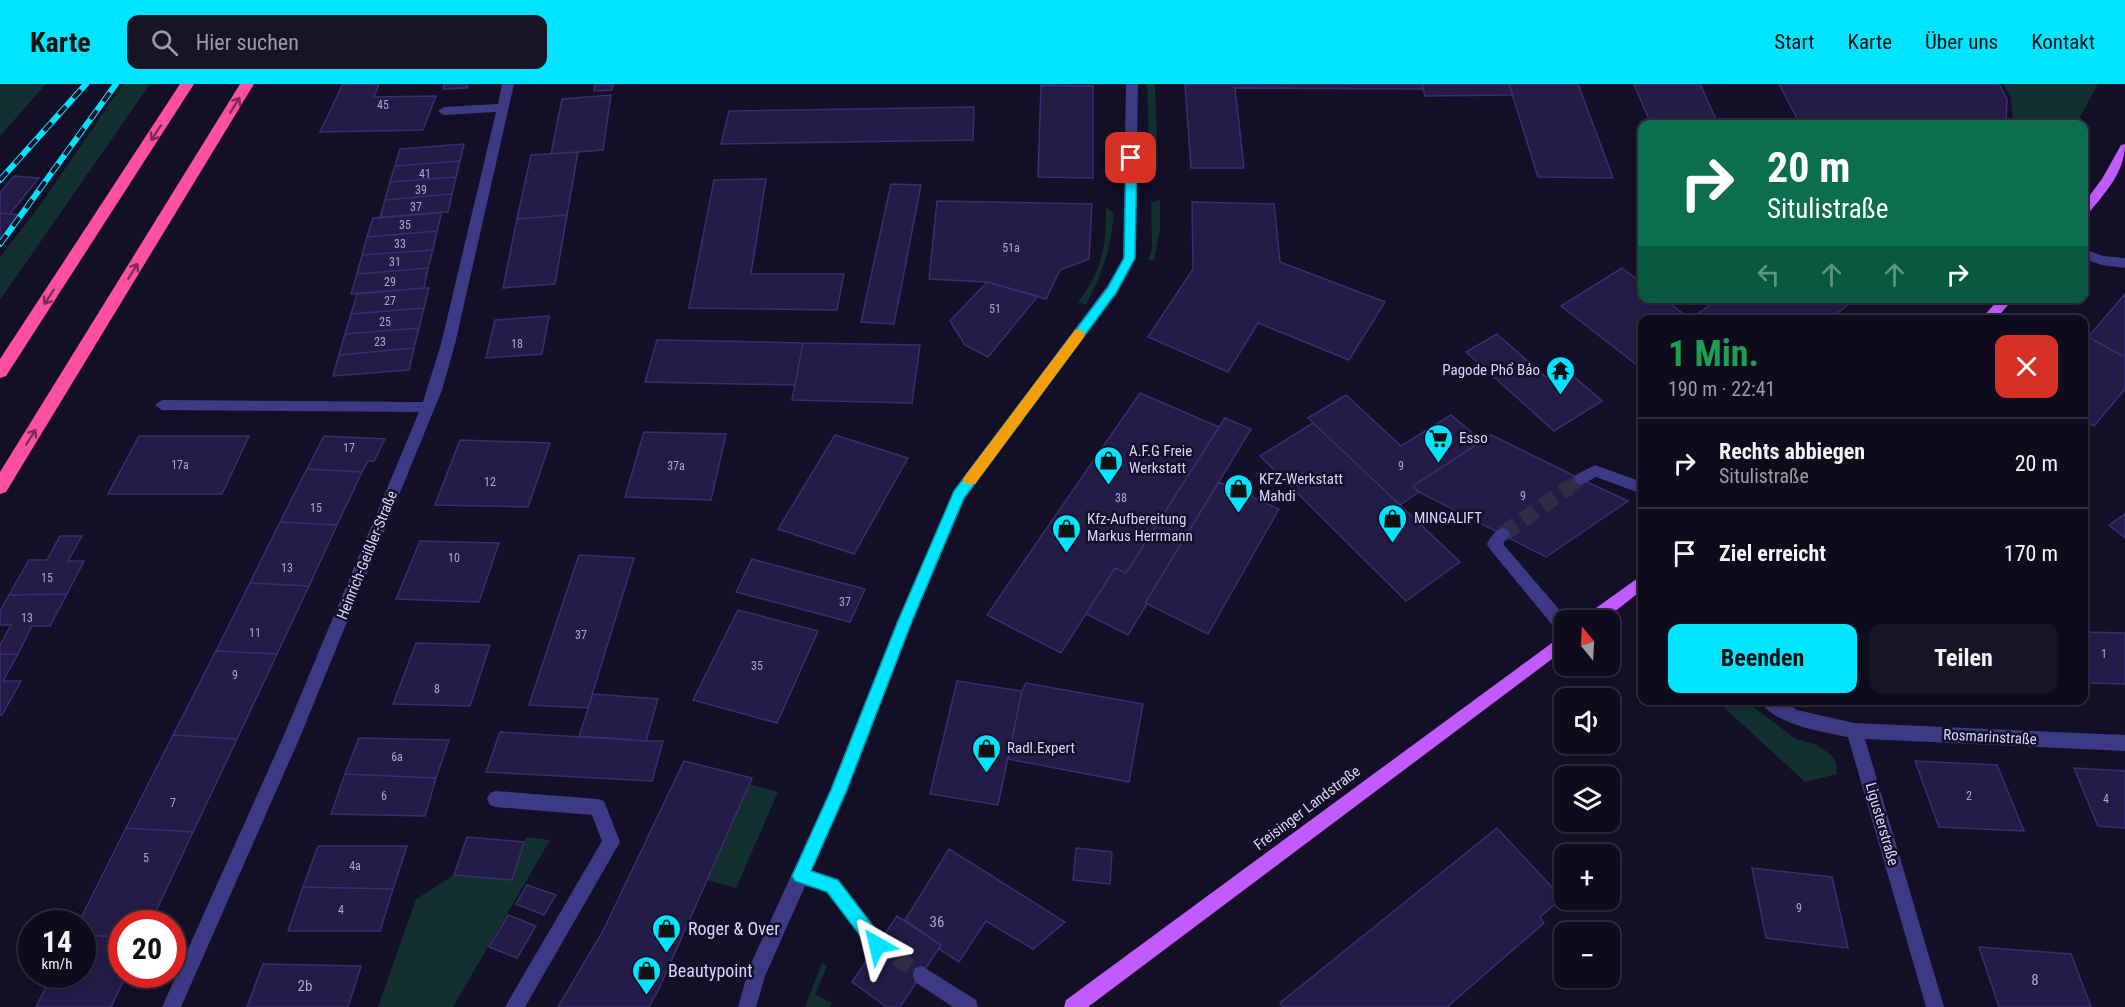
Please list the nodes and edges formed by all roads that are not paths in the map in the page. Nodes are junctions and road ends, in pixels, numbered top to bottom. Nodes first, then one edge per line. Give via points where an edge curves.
1 (187, 84) edge
2 (247, 84) edge
3 (508, 84) edge
4 (1132, 84) edge
5 (501, 108) junction
6 (444, 111) dead end
7 (2125, 148) edge
8 (2088, 206) edge
9 (2088, 255) edge
10 (2125, 263) edge
11 (2003, 303) edge
12 (1991, 315) edge
13 (0, 372) edge
14 (162, 405) dead end
15 (428, 407) junction
16 (1581, 479) tunnel mouth
17 (0, 487) edge
18 (1638, 487) edge
19 (1503, 534) dead end
20 (1638, 589) edge
21 (1607, 610) edge
22 (1554, 615) edge
23 (1554, 648) edge
24 (1775, 705) edge
25 (1854, 731) junction
26 (2125, 743) edge
27 (496, 799) dead end
28 (800, 876) junction
29 (877, 945) tunnel mouth
30 (922, 975) tunnel mouth
31 (171, 1007) edge
32 (514, 1007) edge
33 (747, 1007) edge
34 (969, 1007) edge
35 (1073, 1007) edge
36 (1935, 1007) edge

1 -> 13 highway
17 -> 2 highway
3 - 5 street, Heinrich-Geißler-Straße
4 - 28 street via 1129,258 1112,290 959,495
5 - 6 street
5 - 15 street, Heinrich-Geißler-Straße via 448,344
7 - 8 main road
9 - 10 street
11 - 12 main road
14 - 15 street
15 - 31 street, Heinrich-Geißler-Straße via 292,737
16 - 18 street via 1595,471
19 - 22 street via 1494,544
20 - 21 main road
23 - 35 main road, Freisinger Landstraße
24 - 25 street via 1793,717
25 - 26 street, Rosmarinstraße
25 - 36 street, Ligusterstraße
27 - 32 street via 598,807 611,842
28 - 29 street via 832,885
28 - 33 street via 756,975
30 - 34 street

